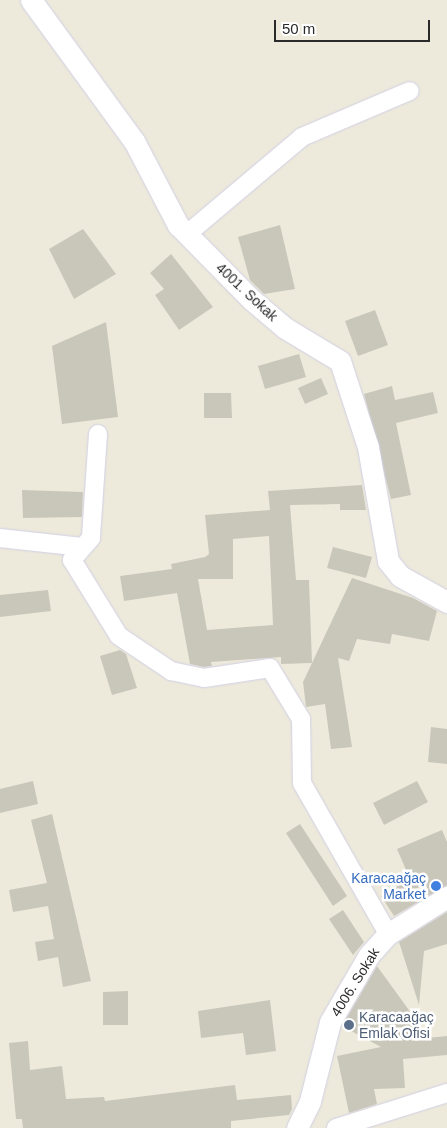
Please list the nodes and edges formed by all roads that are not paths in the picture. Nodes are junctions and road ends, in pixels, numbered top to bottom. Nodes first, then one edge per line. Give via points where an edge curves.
1 (31, 0) edge
2 (410, 91) dead end
3 (187, 234) junction
4 (98, 434) dead end
5 (0, 538) edge
6 (84, 547) junction
7 (447, 602) edge
8 (447, 897) edge
9 (388, 934) junction
10 (447, 1093) edge
11 (359, 1124) edge
12 (297, 1128) edge
13 (336, 1128) edge

1 - 3 street, 4001. Sokak via 134,141
2 - 3 street via 302,137
3 - 7 street, 4001. Sokak via 252,300 285,328 340,361 368,446 388,561 400,576
4 - 6 street via 91,538
5 - 6 street
6 - 9 street via 72,560 119,636 171,671 204,678 270,668 301,720 302,783
8 - 9 street, 4006. Sokak
9 - 12 street, 4006. Sokak via 369,955 330,1022 310,1101
10 - 11 street
11 - 13 street

